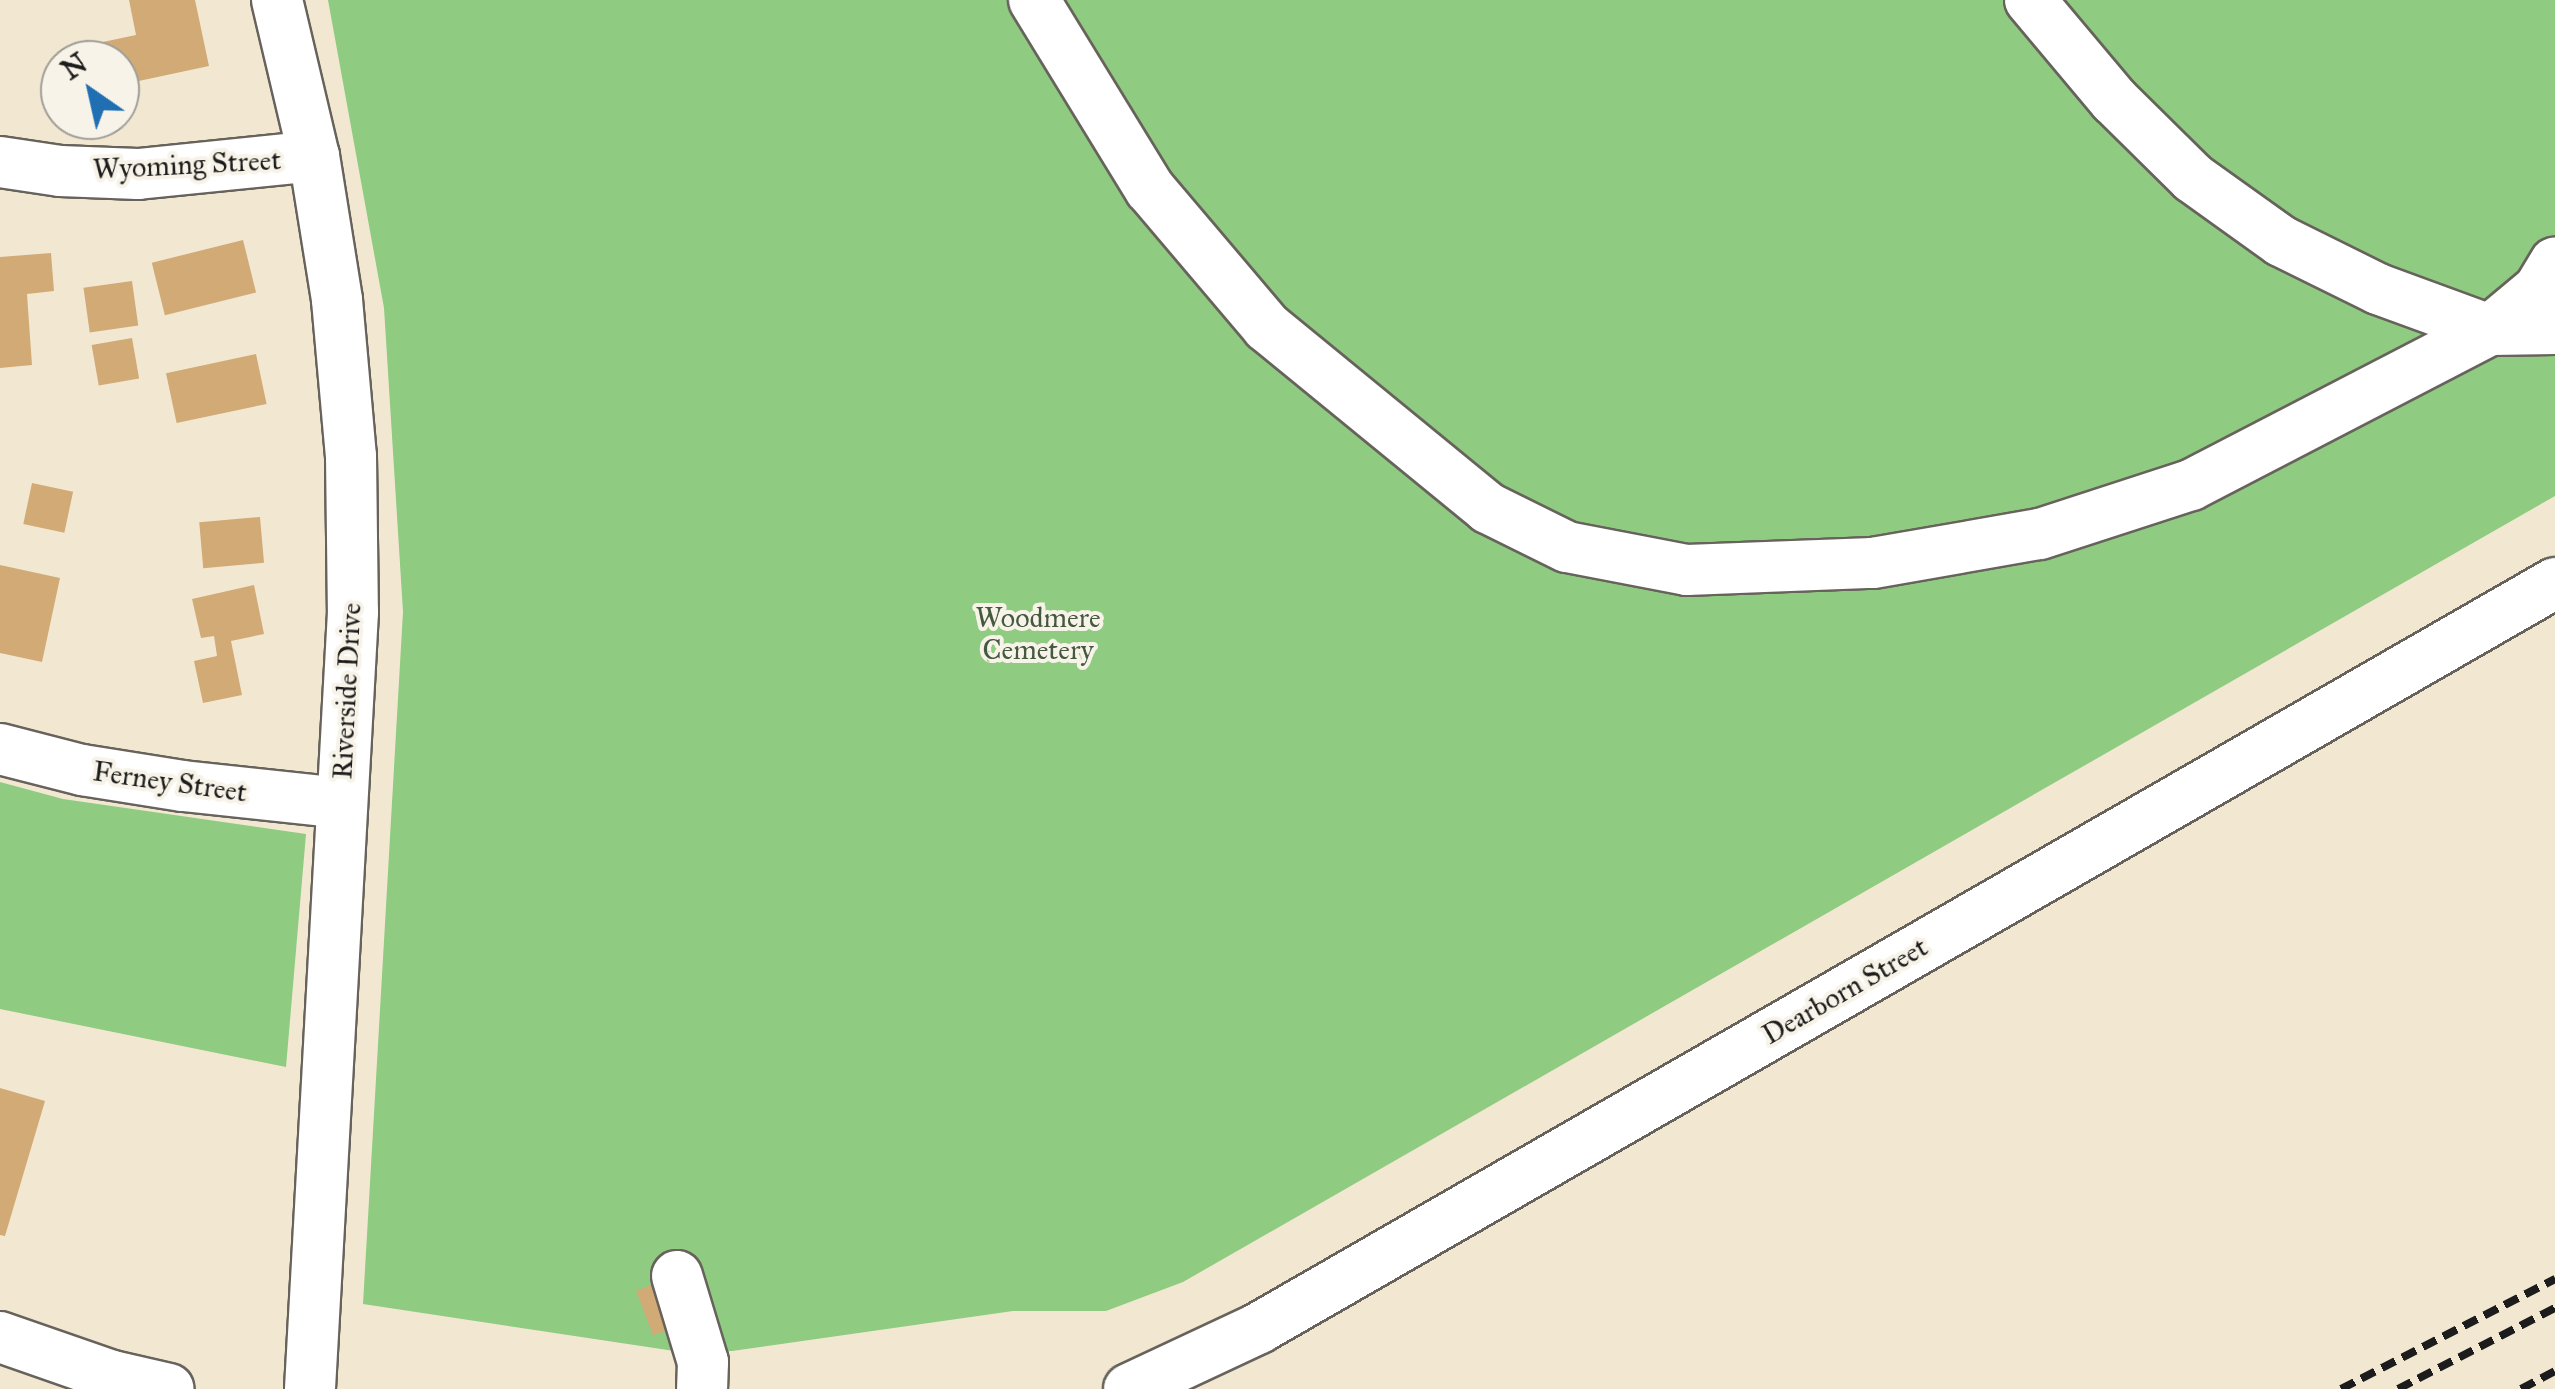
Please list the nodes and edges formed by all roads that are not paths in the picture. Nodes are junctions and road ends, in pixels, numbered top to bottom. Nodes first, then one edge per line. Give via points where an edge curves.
1 (277, 0) edge
2 (1034, 0) edge
3 (2030, 0) edge
4 (314, 156) junction
5 (0, 162) edge
6 (2555, 262) edge
7 (2555, 329) edge
8 (2490, 330) junction
9 (2555, 583) edge
10 (0, 750) edge
11 (342, 803) junction
12 (677, 1276) dead end
13 (0, 1337) edge
14 (169, 1389) edge
15 (310, 1389) edge
16 (702, 1389) edge
17 (1130, 1389) edge

1 - 4 street, Riverside Drive
2 - 8 street via 1150,188 1267,327 1488,508 1567,548 1687,570 1873,563 2040,534 2191,485
3 - 8 street via 2114,100 2208,188 2281,241 2378,289
4 - 5 street, Wyoming Street via 138,174
4 - 11 street, Riverside Drive via 338,300 351,456 353,612
6 - 8 street via 2539,288
7 - 8 street
9 - 17 street, Dearborn Street via 1260,1328
10 - 11 street, Ferney Street via 183,786
11 - 15 street, Riverside Drive
12 - 16 street via 703,1362
13 - 14 street

